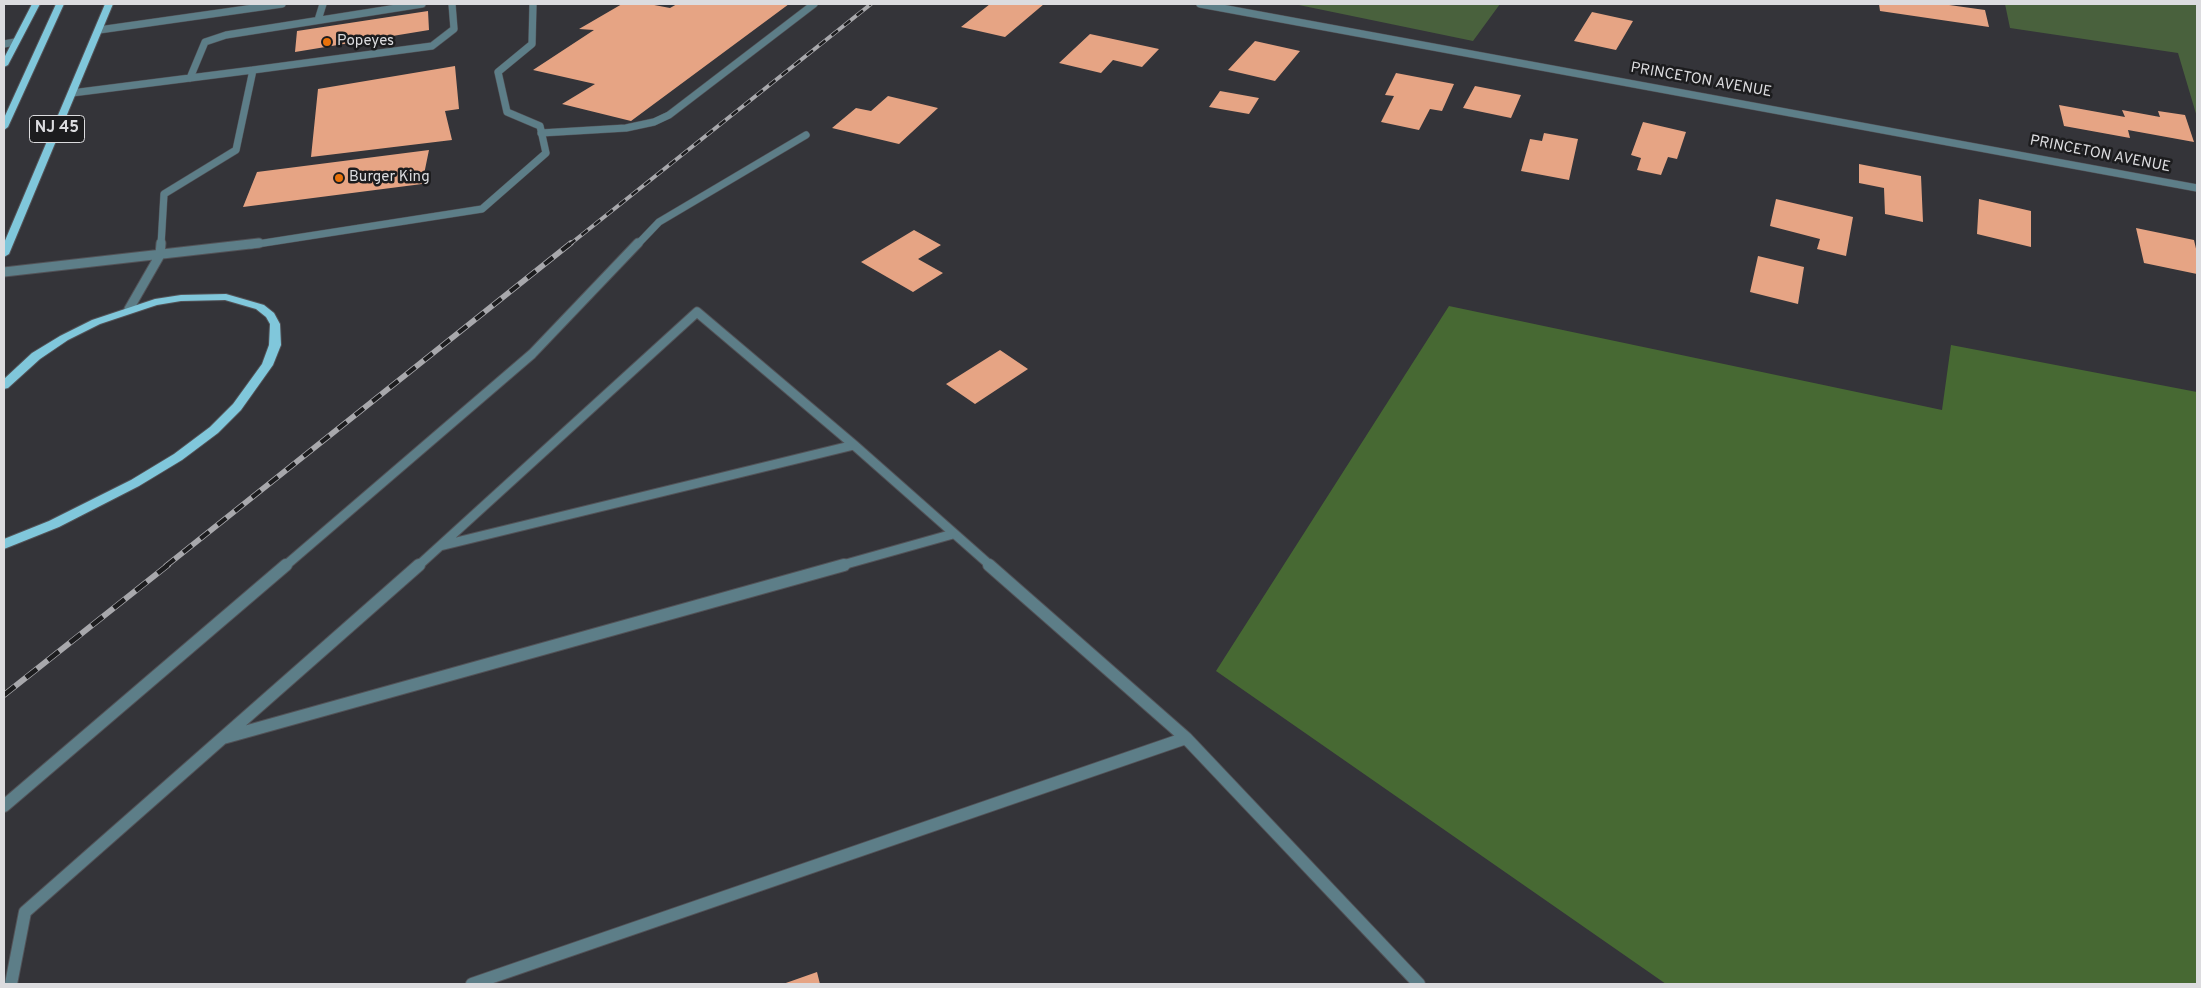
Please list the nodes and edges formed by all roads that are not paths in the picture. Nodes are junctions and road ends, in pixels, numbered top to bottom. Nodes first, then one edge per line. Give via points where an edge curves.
1 (36, 4) edge
2 (60, 4) edge
3 (110, 4) edge
4 (282, 4) edge
5 (323, 4) edge
6 (422, 4) edge
7 (452, 4) edge
8 (532, 4) edge
9 (814, 4) edge
10 (1200, 4) edge
11 (318, 20) junction
12 (99, 30) junction
13 (15, 42) junction
14 (4, 44) edge
15 (4, 65) edge
16 (253, 70) junction
17 (190, 78) junction
18 (72, 93) junction
19 (4, 127) edge
20 (541, 133) junction
21 (806, 135) dead end
22 (2197, 188) edge
23 (4, 254) edge
24 (160, 255) junction
25 (4, 272) edge
26 (129, 309) junction
27 (4, 385) edge
28 (854, 445) junction
29 (953, 534) junction
30 (4, 544) edge
31 (439, 547) junction
32 (1186, 738) junction
33 (220, 739) junction
34 (4, 806) edge
35 (11, 984) edge
36 (472, 984) edge
37 (1419, 984) edge

1 - 13 main road
2 - 19 main road, NJ 45
3 - 12 main road, NJ 45
4 - 12 street
5 - 11 street
6 - 11 street
7 - 16 street via 454,29 432,46
8 - 20 street via 532,44 498,72 507,112 540,126
9 - 20 street via 669,115 626,128
10 - 22 street, PRINCETON AVENUE
11 - 17 street via 226,35 206,42
12 - 18 main road, NJ 45
13 - 14 street
13 - 15 main road
16 - 17 street
16 - 24 street via 236,150 164,194
17 - 18 street
18 - 23 main road, NJ 45
20 - 24 street via 546,153 482,208 235,247
21 - 34 street via 659,222 532,354
24 - 25 street
24 - 26 street
26 - 27 main road via 64,338 36,356
26 - 30 main road via 181,298 245,300 270,315 275,324 275,345 268,365 237,407 214,430 178,457 96,504
28 - 29 street
28 - 31 street
28 - 31 street via 697,312
29 - 32 street
29 - 33 street
31 - 33 street
32 - 36 street
32 - 37 street
33 - 35 street via 26,912

